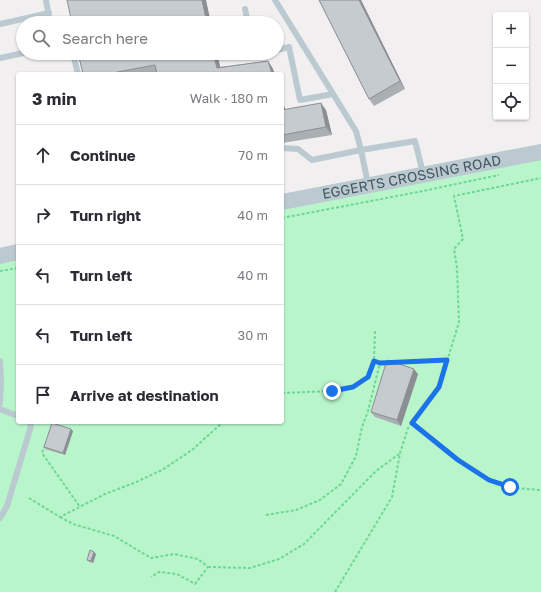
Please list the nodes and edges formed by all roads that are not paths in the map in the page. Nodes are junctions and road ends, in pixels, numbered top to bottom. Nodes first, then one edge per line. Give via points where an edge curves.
1 (46, 0) edge
2 (275, 0) edge
3 (245, 9) dead end
4 (49, 13) junction
5 (36, 16) edge
6 (49, 16) edge
7 (246, 16) edge
8 (16, 20) edge
9 (0, 24) edge
10 (284, 48) edge
11 (16, 55) edge
12 (0, 58) edge
13 (74, 60) edge
14 (78, 72) edge
15 (333, 94) junction
16 (284, 148) edge
17 (361, 150) junction
18 (541, 152) edge
19 (423, 175) junction
20 (369, 186) junction
21 (284, 202) edge
22 (16, 252) edge
23 (0, 256) edge
24 (0, 361) edge
25 (0, 403) edge
26 (0, 410) edge
27 (16, 415) edge
28 (30, 424) edge
29 (0, 518) edge

1 - 4 lane
2 - 15 lane
3 - 7 lane
4 - 5 lane
4 - 6 lane
8 - 9 lane
10 - 15 lane via 289,47 300,100
11 - 12 lane
13 - 14 lane
15 - 17 lane via 356,131
16 - 17 lane via 298,149 312,160
17 - 19 lane via 415,141
17 - 20 lane
18 - 19 street, EGGERTS CROSSING ROAD
19 - 20 street, EGGERTS CROSSING ROAD
20 - 21 street, EGGERTS CROSSING ROAD
22 - 23 street
24 - 25 lane
26 - 27 lane
28 - 29 lane via 7,506

